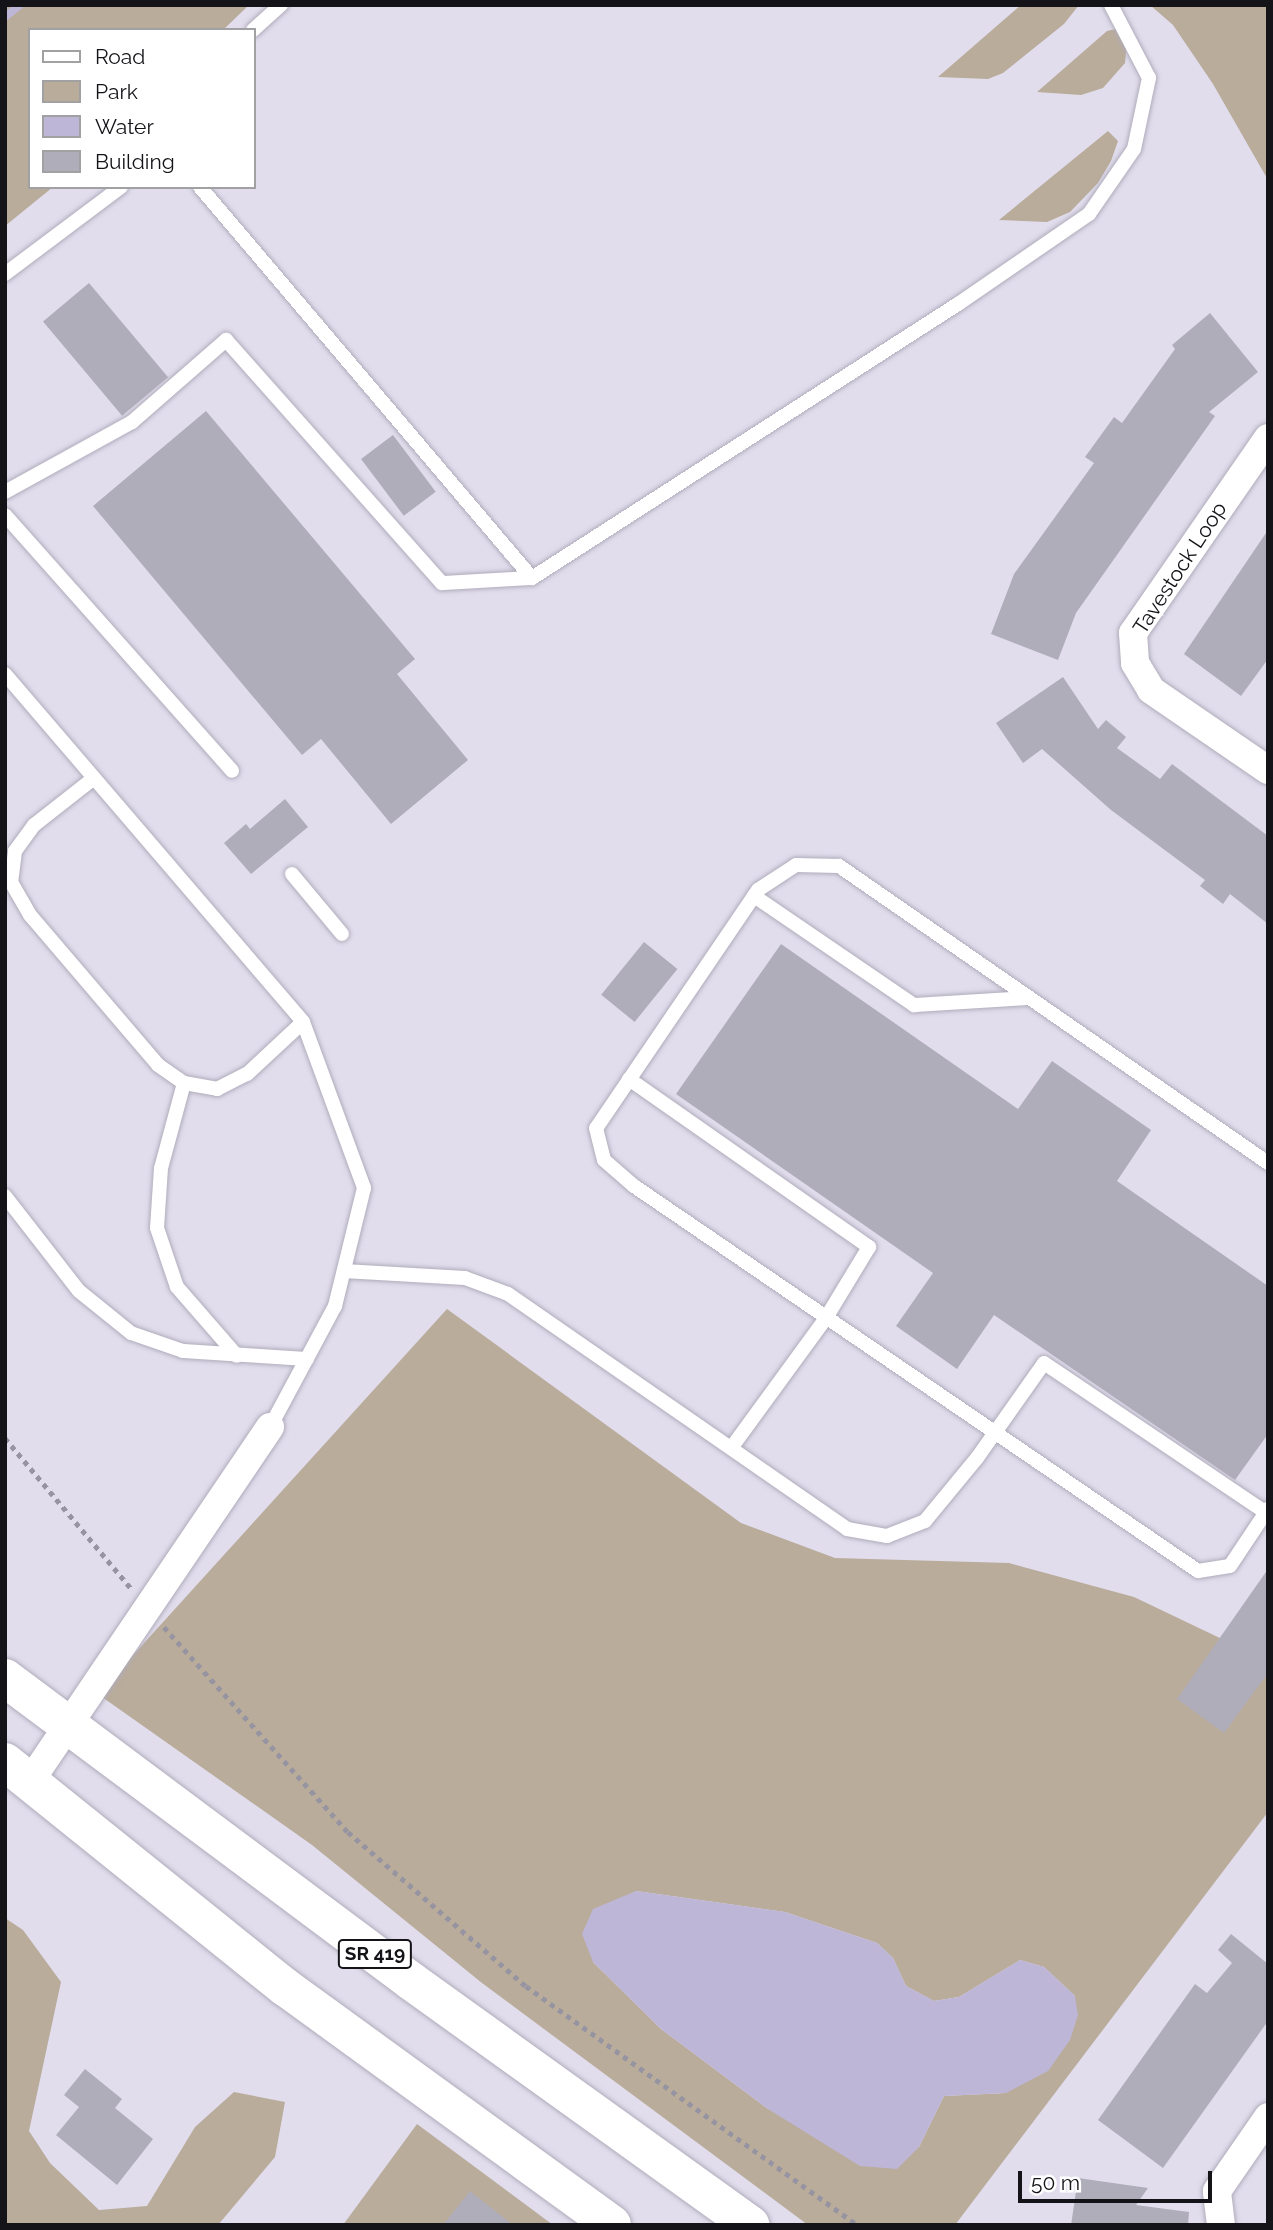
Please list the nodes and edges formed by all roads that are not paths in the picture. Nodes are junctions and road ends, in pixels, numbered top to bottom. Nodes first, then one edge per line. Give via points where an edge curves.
1 (281, 5) edge
2 (1111, 5) edge
3 (255, 28) edge
4 (118, 189) edge
5 (202, 189) edge
6 (5, 274) edge
7 (1268, 438) edge
8 (5, 492) edge
9 (5, 515) edge
10 (532, 578) junction
11 (5, 674) edge
12 (1268, 770) edge
13 (232, 771) dead end
14 (94, 778) junction
15 (292, 874) dead end
16 (8, 881) edge
17 (754, 896) junction
18 (342, 934) dead end
19 (1029, 998) junction
20 (303, 1022) junction
21 (629, 1079) junction
22 (184, 1083) junction
23 (1268, 1163) edge
24 (5, 1196) edge
25 (344, 1271) junction
26 (826, 1318) junction
27 (237, 1356) junction
28 (307, 1359) junction
29 (270, 1427) joint
30 (994, 1434) junction
31 (732, 1447) junction
32 (1266, 1511) edge
33 (5, 1678) edge
34 (66, 1725) junction
35 (17, 1772) edge
36 (1268, 2117) edge
37 (612, 2225) edge
38 (750, 2225) edge
39 (1221, 2225) edge

1 - 3 lane
2 - 10 lane via 1149,78 1134,149 1089,214 958,304
4 - 6 lane
5 - 10 lane
7 - 12 street, Tavestock Loop via 1133,633 1135,663 1151,690
8 - 10 lane via 132,422 226,340 442,583
9 - 13 lane
11 - 14 lane
14 - 16 lane via 34,825 15,851
14 - 20 lane
15 - 18 lane
16 - 22 lane via 30,915 158,1065
17 - 19 lane via 915,1005
17 - 19 lane via 796,865 839,866
17 - 21 lane
19 - 23 lane
20 - 22 lane via 247,1074 217,1089
20 - 25 lane via 364,1188
21 - 26 lane via 596,1128 604,1160 634,1186
21 - 26 lane via 869,1247
22 - 27 lane via 160,1168 157,1228 177,1287
24 - 27 lane via 79,1291 131,1332 183,1351
25 - 28 lane via 335,1306
25 - 31 lane via 465,1278 508,1294
26 - 30 lane
26 - 31 lane
27 - 28 lane
28 - 29 lane
29 - 34 street
30 - 31 lane via 925,1521 887,1536 847,1529
30 - 32 lane via 1198,1571 1230,1566
30 - 32 lane via 1044,1363
33 - 34 main road, SR 419
34 - 35 street
34 - 38 main road, SR 419
35 - 37 main road via 285,1987
36 - 39 street via 1217,2191

